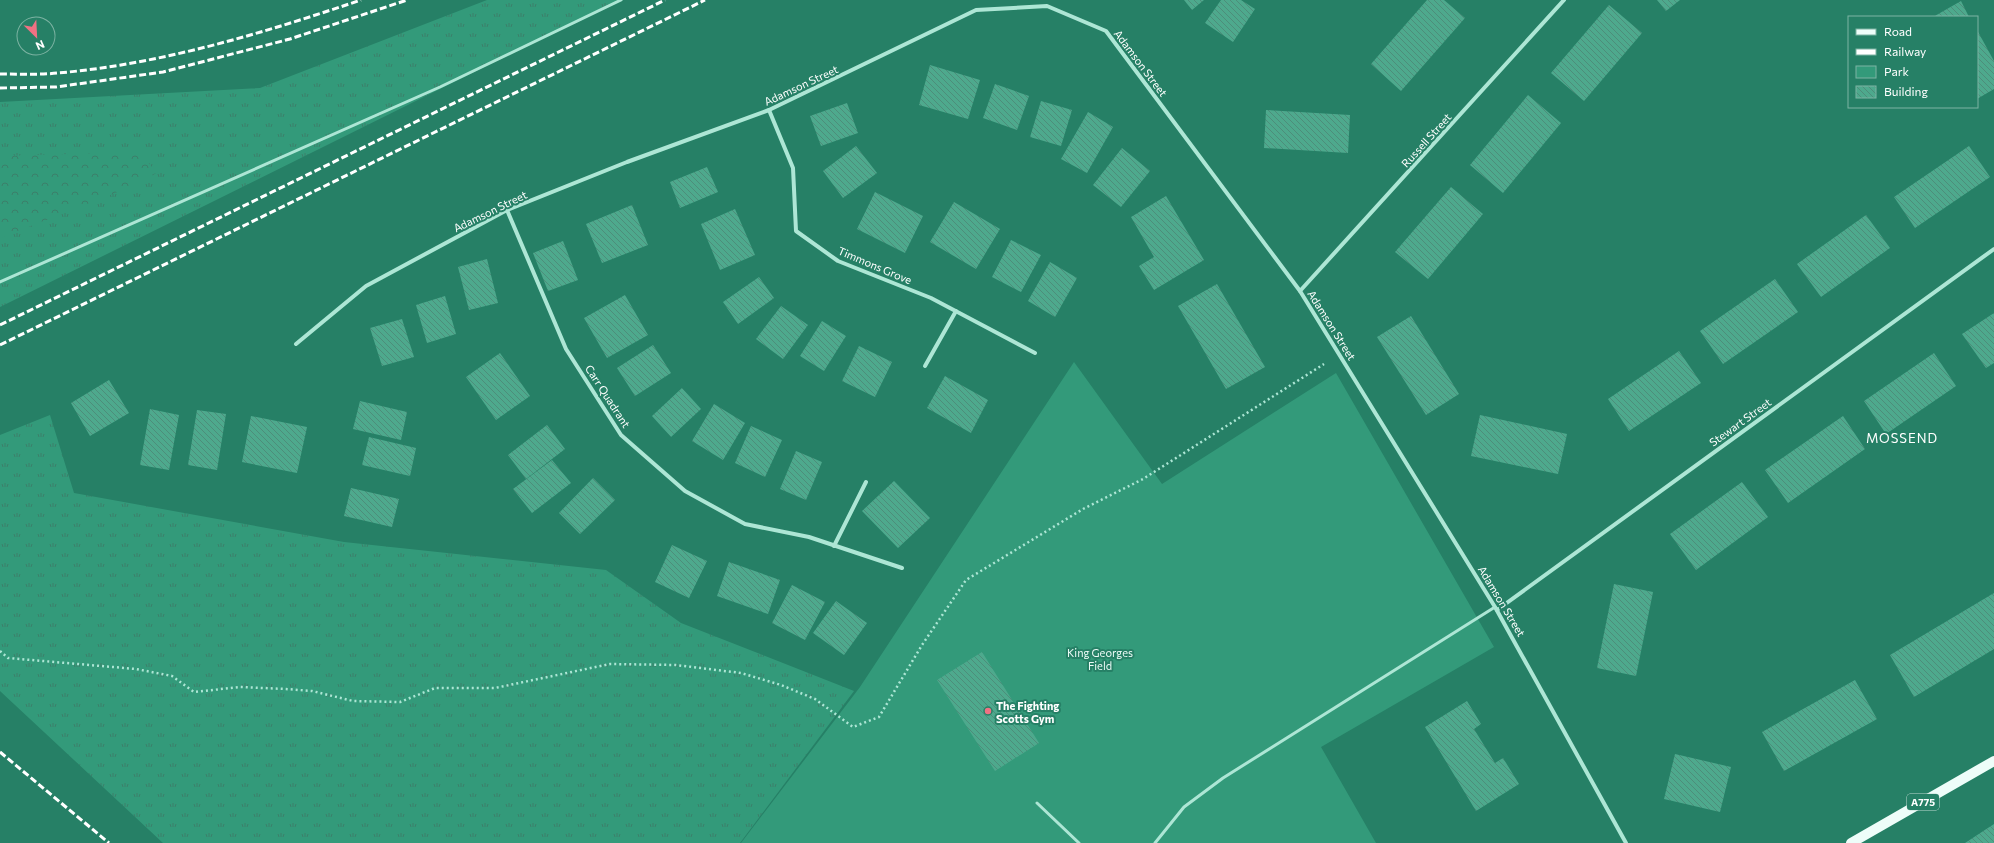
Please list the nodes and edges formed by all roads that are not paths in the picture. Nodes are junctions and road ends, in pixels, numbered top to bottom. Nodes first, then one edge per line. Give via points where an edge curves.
1 (621, 0) edge
2 (1564, 0) edge
3 (768, 110) junction
4 (507, 210) junction
5 (1994, 249) edge
6 (0, 282) edge
7 (1300, 291) junction
8 (956, 311) junction
9 (296, 344) dead end
10 (1035, 353) dead end
11 (925, 366) dead end
12 (866, 482) dead end
13 (834, 546) junction
14 (902, 568) dead end
15 (1496, 608) junction
16 (1994, 761) edge
17 (1037, 803) dead end
18 (1079, 843) edge
19 (1155, 843) edge
20 (1626, 843) edge
21 (1851, 843) edge

1 - 6 lane via 440,87
2 - 7 street, Russell Street
3 - 4 street, Adamson Street
3 - 7 street, Adamson Street via 976,10 1047,6 1106,31
3 - 8 street, Timmons Grove via 793,168 796,231 838,261 931,298
4 - 9 street, Adamson Street via 366,286
4 - 13 street, Carr Quadrant via 566,349 621,435 685,491 745,524 809,537
5 - 15 street, Stewart Street
7 - 15 street, Adamson Street
8 - 10 street, Timmons Grove
8 - 11 street
12 - 13 street
13 - 14 street, Carr Quadrant
15 - 19 lane via 1223,778 1184,807
15 - 20 street, Adamson Street
16 - 21 main road, A775
17 - 18 lane

